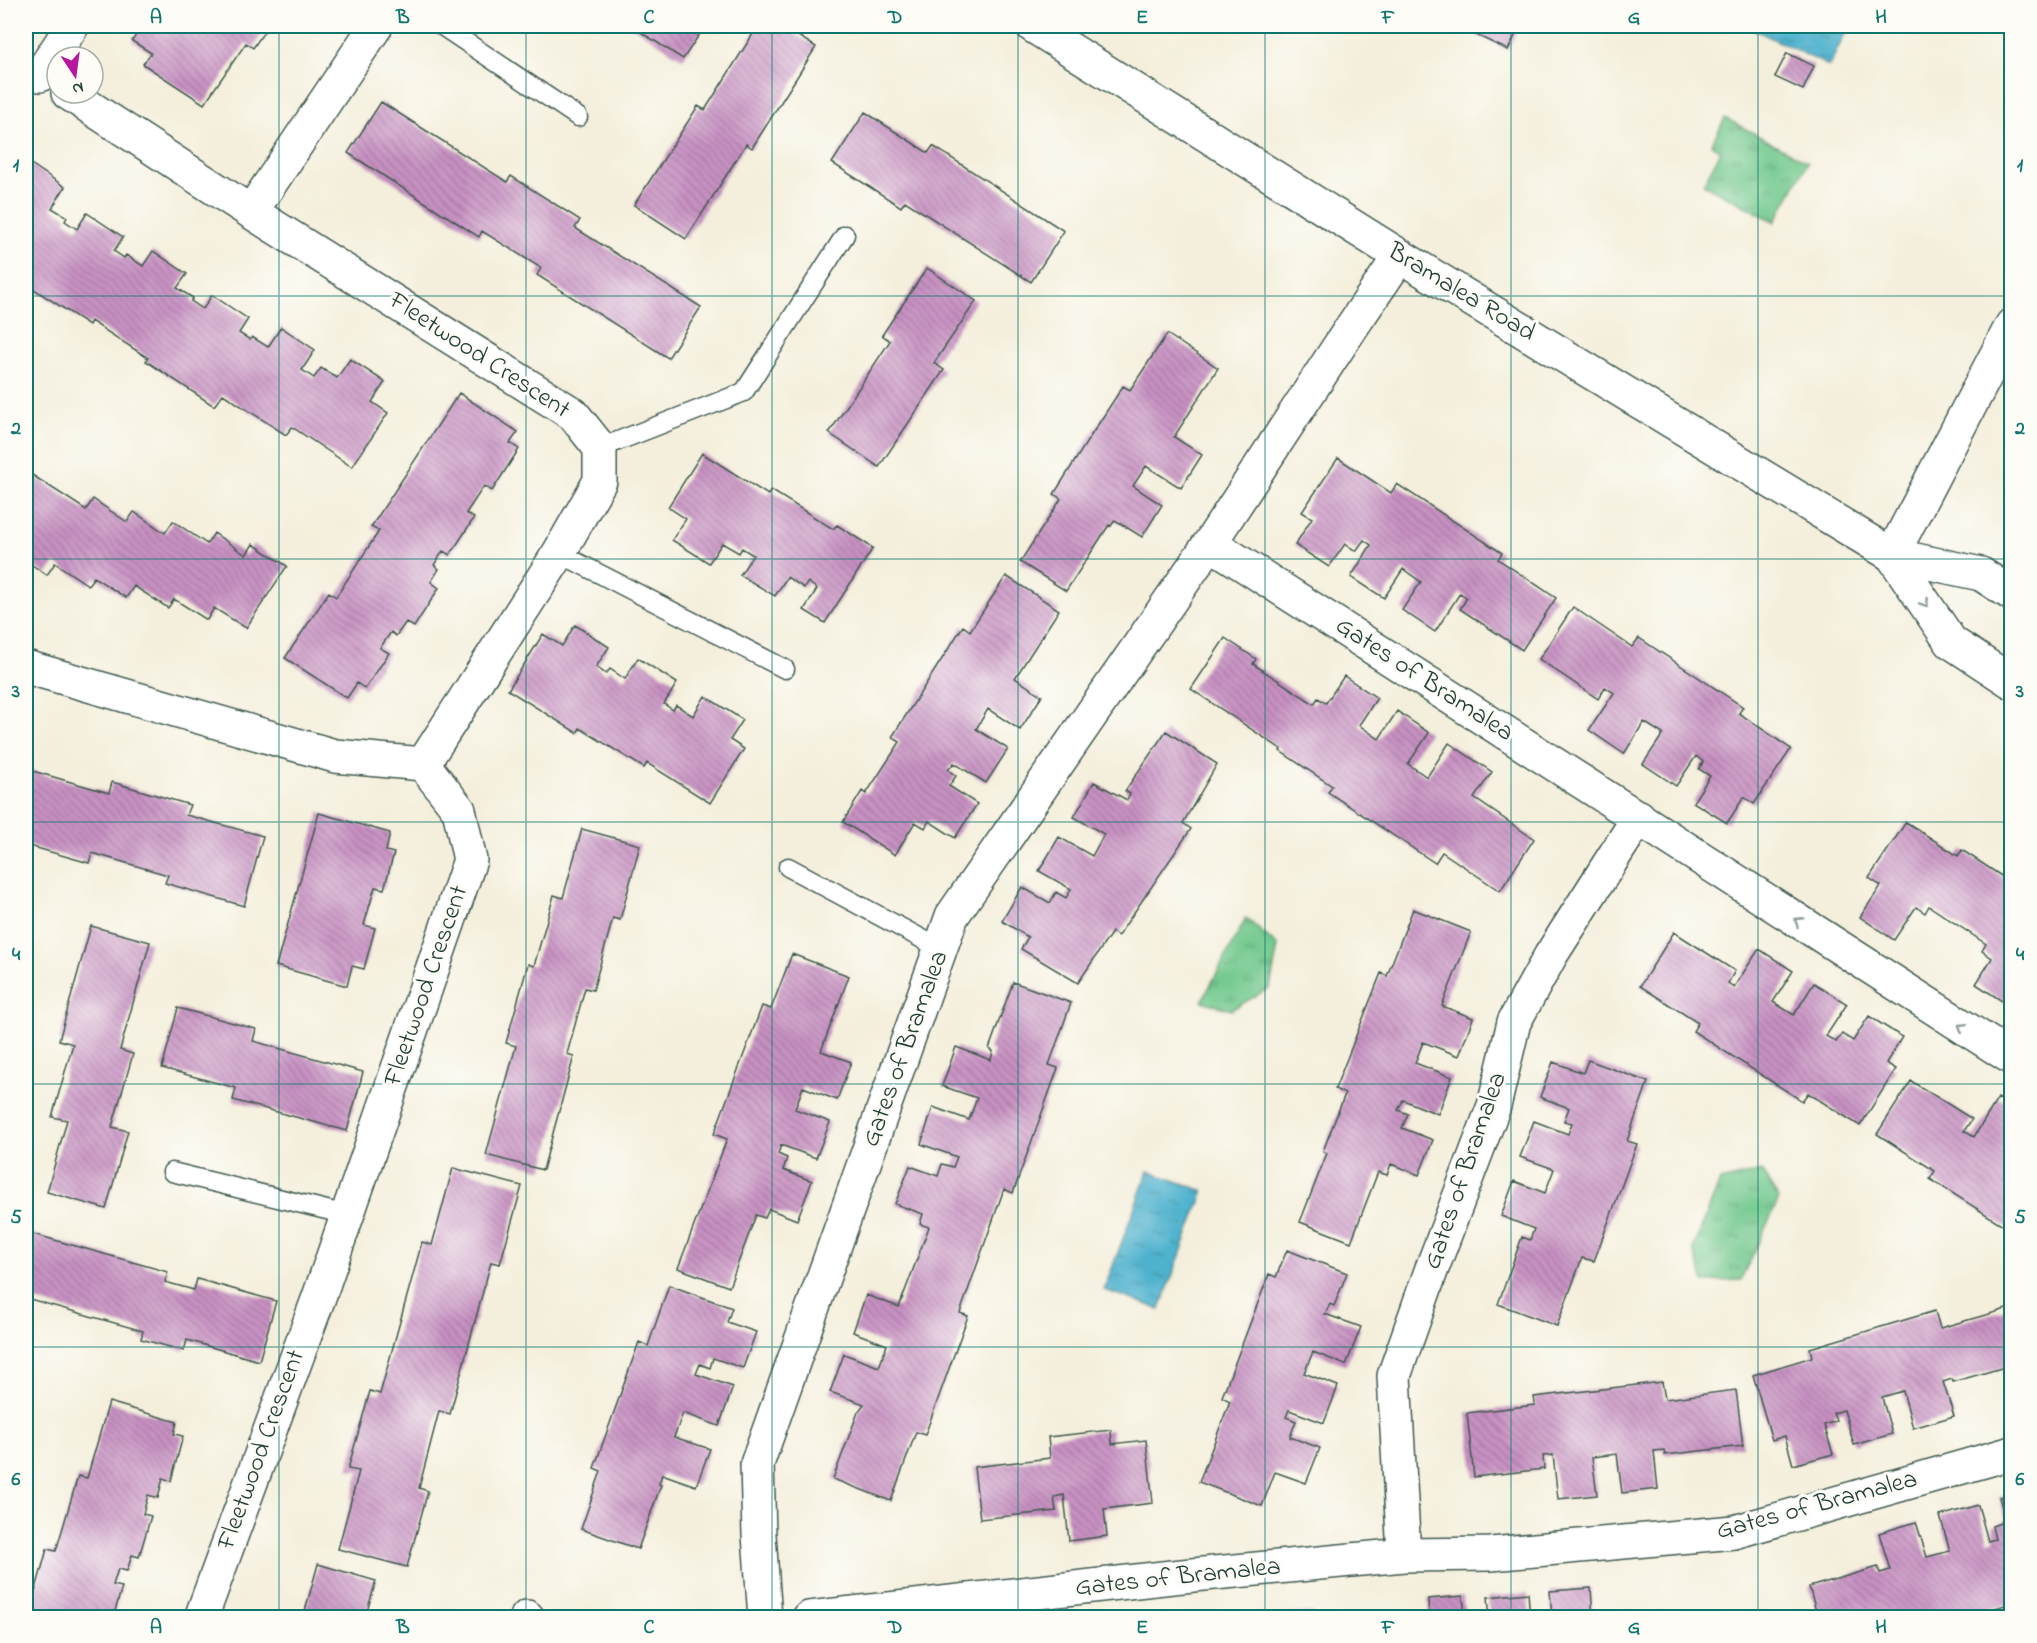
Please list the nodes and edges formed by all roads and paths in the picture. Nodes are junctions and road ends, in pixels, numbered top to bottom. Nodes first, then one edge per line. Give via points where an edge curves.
1 (72, 26) edge
2 (376, 26) edge
3 (442, 26) edge
4 (1033, 26) edge
5 (41, 76) edge
6 (86, 105) edge
7 (578, 117) dead end
8 (251, 212) junction
9 (845, 236) dead end
10 (1400, 256) junction
11 (2012, 326) edge
12 (600, 448) junction
13 (1210, 543) junction
14 (559, 552) junction
15 (1892, 555) junction
16 (2012, 594) edge
17 (26, 667) edge
18 (785, 669) dead end
19 (2012, 682) edge
20 (423, 764) junction
21 (1639, 817) junction
22 (788, 867) dead end
23 (941, 949) junction
24 (2012, 1058) edge
25 (172, 1172) dead end
26 (347, 1215) junction
27 (2012, 1453) edge
28 (1404, 1556) junction
29 (201, 1617) edge
30 (765, 1617) edge
31 (809, 1617) edge

1 - 5 street
2 - 8 street
3 - 7 lane
4 - 10 street, Bramalea Road
6 - 8 street, Fleetwood Crescent
8 - 12 street, Fleetwood Crescent via 573,414
9 - 12 lane via 744,392
10 - 13 street, Gates of Bramalea
10 - 15 street, Bramalea Road
11 - 15 street
12 - 14 street via 600,481
13 - 21 street, Gates of Bramalea
13 - 23 street, Gates of Bramalea via 952,916
14 - 18 lane
14 - 20 street
15 - 16 street, Bramalea Road via 1981,574
15 -> 19 street, Bramalea Road via 1951,642
17 - 20 street via 335,756
20 - 26 street, Fleetwood Crescent via 459,810 470,860
24 -> 21 street, Gates of Bramalea
21 - 28 street, Gates of Bramalea via 1551,955 1514,1022 1494,1106 1394,1376
22 - 23 lane
23 - 30 street, Gates of Bramalea via 757,1464
25 - 26 lane
26 - 29 street, Fleetwood Crescent
27 - 28 street, Gates of Bramalea via 1734,1533 1491,1554
28 - 31 street, Gates of Bramalea

